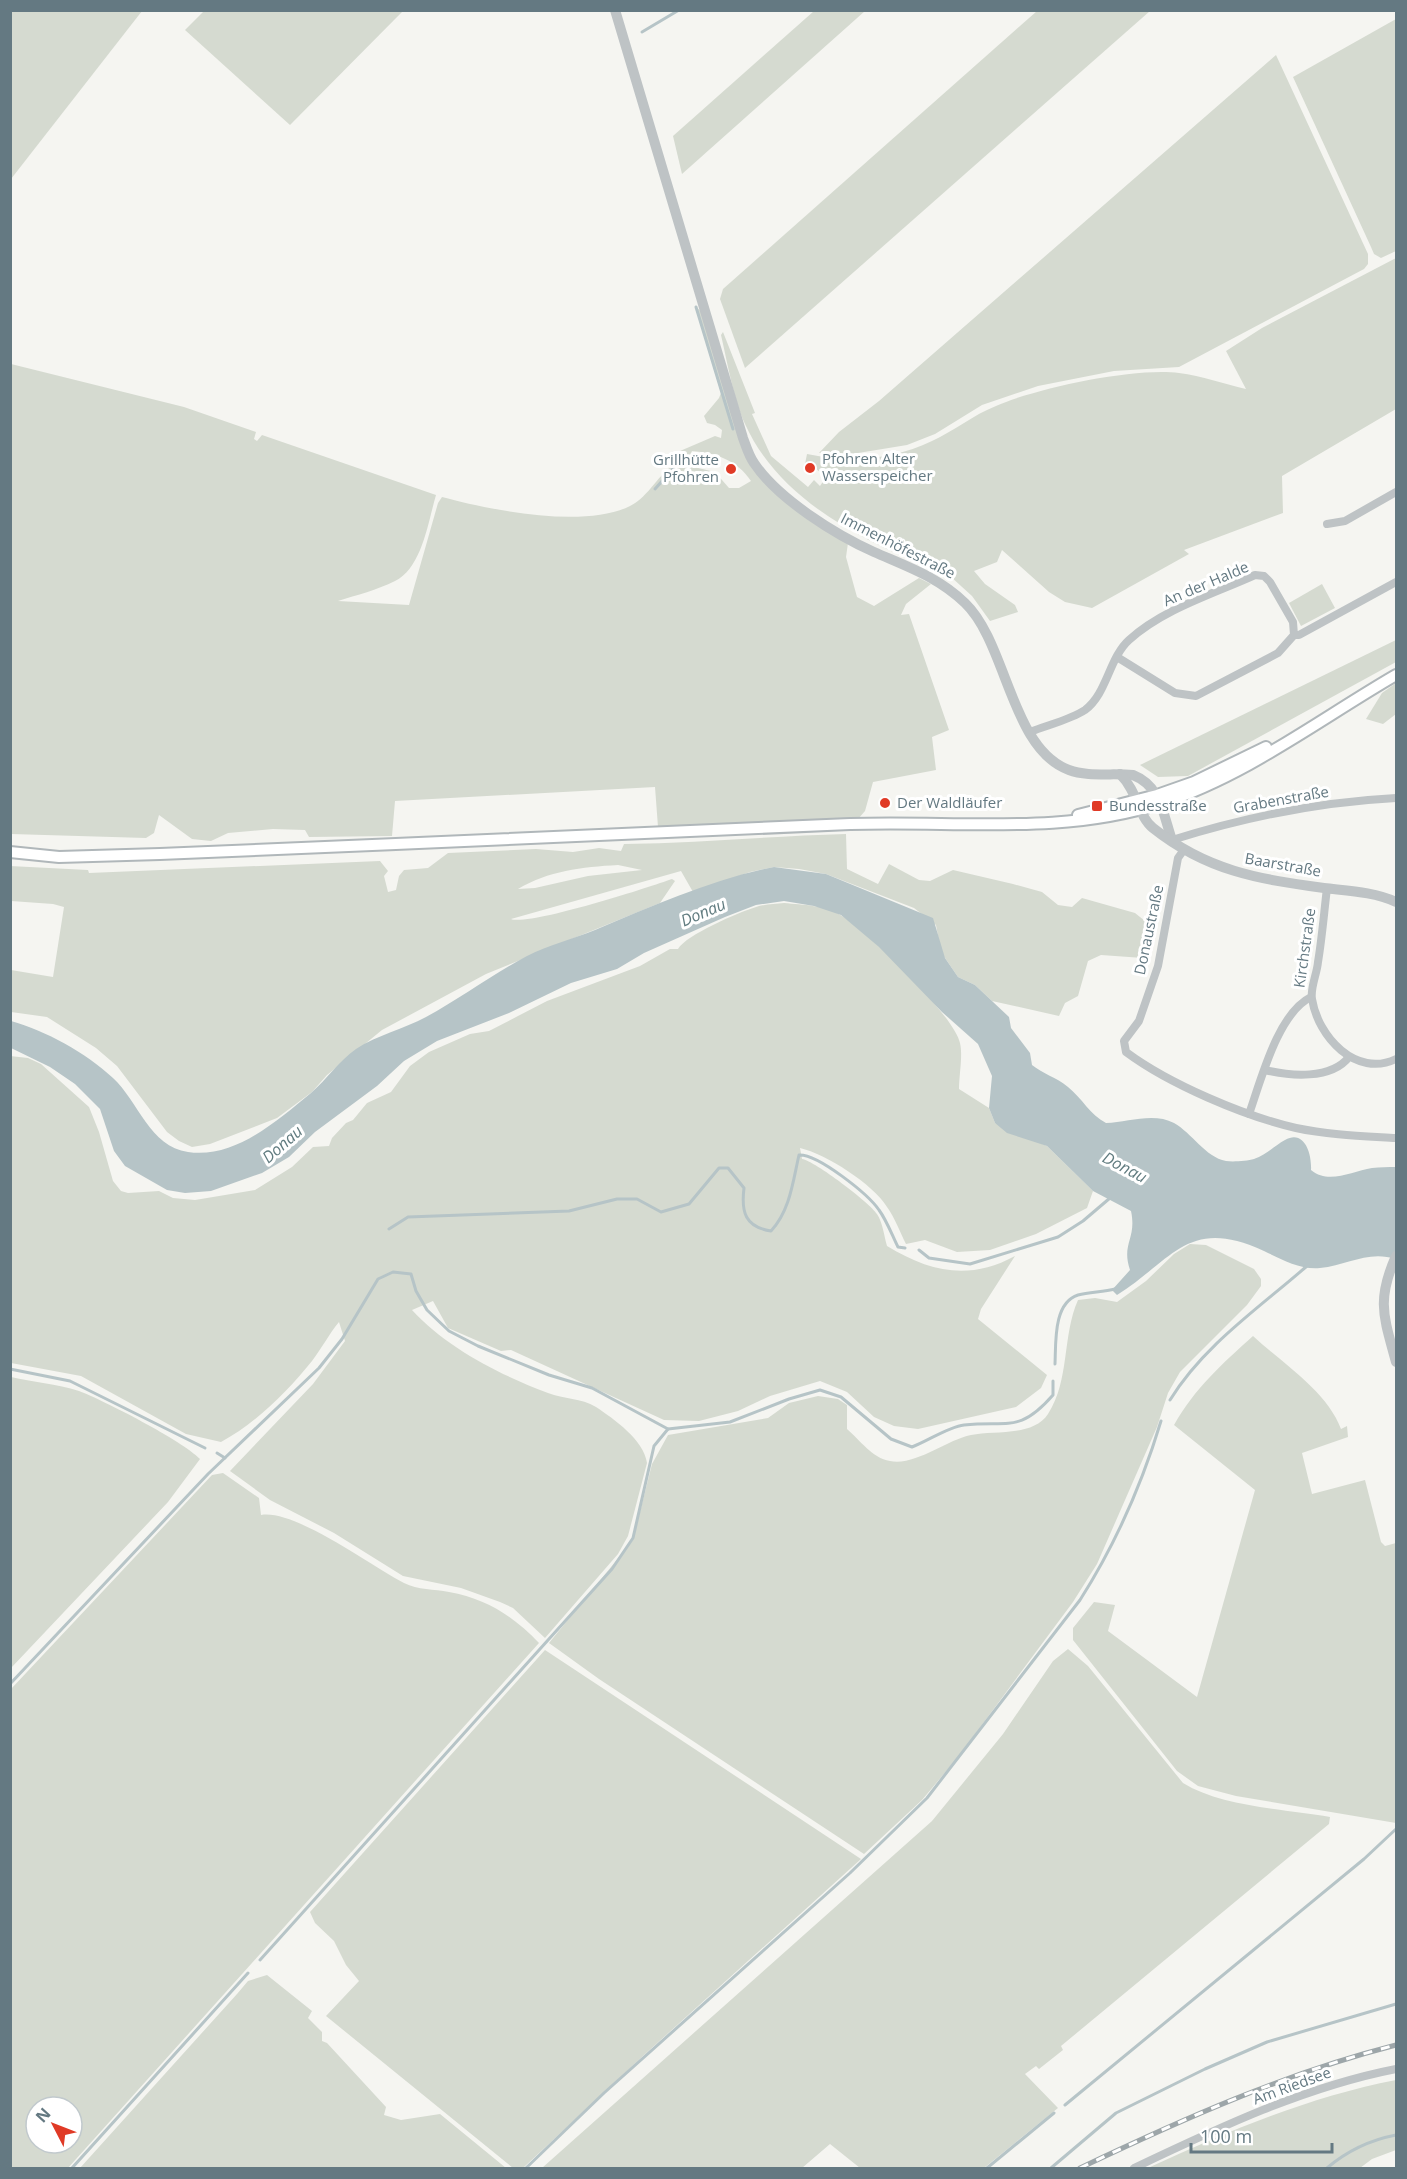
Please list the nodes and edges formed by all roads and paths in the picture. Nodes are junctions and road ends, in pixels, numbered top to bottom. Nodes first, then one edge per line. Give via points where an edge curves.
1 (615, 10) edge
2 (1396, 492) edge
3 (1327, 524) dead end
4 (1396, 582) edge
5 (1294, 635) junction
6 (1117, 657) junction
7 (1396, 675) edge
8 (1030, 732) junction
9 (1120, 774) junction
10 (1396, 798) edge
11 (1159, 799) junction
12 (1139, 805) junction
13 (1172, 840) junction
14 (1183, 851) junction
15 (10, 852) edge
16 (1327, 888) junction
17 (1396, 903) edge
18 (1311, 997) junction
19 (1349, 1057) junction
20 (1396, 1059) edge
21 (1265, 1070) junction
22 (1249, 1114) junction
23 (1396, 1138) edge
24 (1396, 1256) edge
25 (1396, 1362) edge
26 (1396, 2069) edge
27 (1134, 2169) edge

1 - 8 street, Immenhöfestraße via 742,438 754,463 792,500 842,537 946,585 968,605 987,632 1009,692
2 - 3 street via 1345,521
4 - 5 street
5 - 6 street via 1278,652 1196,696 1175,693
5 - 6 street, An der Halde via 1293,622 1270,582 1255,575 1153,621 1127,641
6 - 8 street, An der Halde via 1086,709
7 - 11 main road via 1333,712
8 - 9 street, Immenhöfestraße via 1042,749 1070,771
9 - 11 street, Immenhöfestraße via 1142,779
9 - 12 street via 1130,784
10 - 13 street, Grabenstraße via 1285,811 1233,821
11 - 12 main road
11 - 13 street, Baarstraße
12 - 13 street, Baarstraße via 1152,828
12 - 15 main road via 1100,819 1052,822 819,826 59,857
13 - 14 street, Baarstraße
14 - 16 street, Baarstraße via 1207,863 1260,879
14 - 22 street, Donaustraße via 1178,858 1158,966 1139,1021 1124,1041 1126,1052 1169,1080
16 - 17 street, Baarstraße via 1370,894
16 - 18 street, Kirchstraße
18 - 19 street, Kirchstraße via 1319,1023
18 - 21 street via 1300,1002 1272,1049
19 - 20 street via 1361,1064 1378,1066
19 - 21 street via 1336,1067 1310,1074
21 - 22 street
22 - 23 street, Donaustraße via 1334,1134
24 - 25 street via 1385,1282 1386,1324
26 - 27 street, Am Riedsee via 1357,2077 1278,2104

